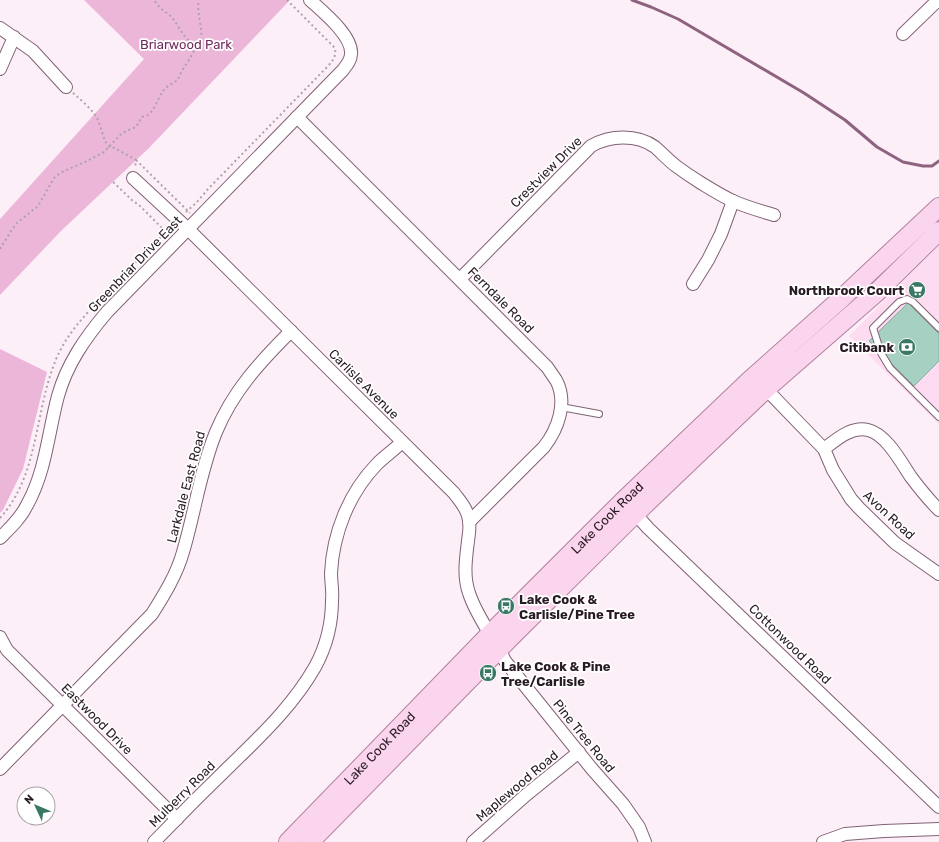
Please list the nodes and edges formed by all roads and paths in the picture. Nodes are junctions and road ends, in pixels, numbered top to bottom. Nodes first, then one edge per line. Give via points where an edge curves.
1 (154, 0) edge
2 (199, 0) edge
3 (287, 0) edge
4 (310, 0) edge
5 (938, 0) edge
6 (0, 28) edge
7 (903, 34) dead end
8 (14, 37) junction
9 (196, 48) junction
10 (0, 69) edge
11 (66, 87) joint
12 (297, 117) junction
13 (109, 147) junction
14 (136, 160) junction
15 (133, 178) joint
16 (733, 201) junction
17 (938, 209) edge
18 (774, 215) dead end
19 (188, 229) junction
20 (939, 232) edge
21 (0, 249) edge
22 (460, 279) junction
23 (693, 284) dead end
24 (939, 328) edge
25 (291, 331) junction
26 (749, 381) junction
27 (766, 389) junction
28 (561, 407) junction
29 (599, 414) dead end
30 (939, 417) edge
31 (402, 442) junction
32 (824, 449) junction
33 (629, 507) junction
34 (939, 510) edge
35 (469, 522) junction
36 (0, 538) edge
37 (939, 574) edge
38 (0, 637) edge
39 (495, 642) junction
40 (63, 706) junction
41 (579, 752) junction
42 (0, 770) edge
43 (939, 806) edge
44 (177, 819) junction
45 (939, 829) edge
46 (154, 842) edge
47 (288, 842) edge
48 (310, 842) edge
49 (472, 842) edge
50 (646, 842) edge
51 (822, 842) edge

1 - 9 path via 172,17
2 - 9 path via 198,15 201,29
3 - 14 path via 335,48 336,53 329,65 188,210
4 - 12 street, Greenbriar Drive East via 346,36 351,46 351,54 349,63
5 - 7 street
6 - 8 street
8 - 10 street
8 - 11 street via 33,51
9 - 13 path via 192,58 180,72 178,80 162,92 153,110 142,117 136,127 122,133
11 - 13 path via 86,104 97,118 104,142
12 - 19 street, Greenbriar Drive East
12 - 22 street, Ferndale Road
13 - 14 path
13 - 21 path via 54,178 38,206 17,223
14 - 15 path
15 - 19 street, Carlisle Avenue
16 - 18 street, Crestview Drive
16 - 22 street, Crestview Drive via 676,166 643,141 623,137 599,141 591,146
16 - 23 street via 721,234
17 - 26 main road, Lake Cook Road
19 - 25 street, Carlisle Avenue
19 - 36 street, Greenbriar Drive East via 87,336 69,366 58,396 39,481 27,506
20 - 27 main road, Lake Cook Road via 876,293
22 - 28 street, Ferndale Road via 547,367 556,381
24 - 30 lane via 907,299 899,302 873,328 881,353 890,368
25 - 31 street, Carlisle Avenue
25 - 40 street, Larkdale East Road via 249,375 216,432 206,460 183,553 163,597 152,614
26 - 27 street, Avon Road
26 - 33 main road, Lake Cook Road
27 - 32 street, Avon Road
27 - 33 main road, Lake Cook Road
28 - 29 lane
28 - 35 street, Ferndale Road via 557,427 544,447
31 - 35 street, Carlisle Avenue via 454,493 464,506
31 - 44 street, Mulberry Road via 377,464 349,503 333,551 331,619 315,666 280,715
32 - 34 street via 844,434 857,430 867,429 878,434 888,443 911,477
32 - 37 street, Avon Road via 833,470 859,508 895,543
33 - 39 main road, Lake Cook Road
33 - 43 street, Cottonwood Road
35 - 39 street, Carlisle Avenue via 465,567 468,591 476,613
38 - 40 street, Eastwood Drive via 7,650
39 - 41 street, Pine Tree Road via 505,660
39 - 47 main road, Lake Cook Road
39 - 48 main road, Lake Cook Road
40 - 42 street, Larkdale East Road
40 - 44 street, Eastwood Drive
41 - 49 street, Maplewood Road
41 - 50 street, Pine Tree Road via 623,804
44 - 46 street, Mulberry Road
45 - 51 street via 845,834

